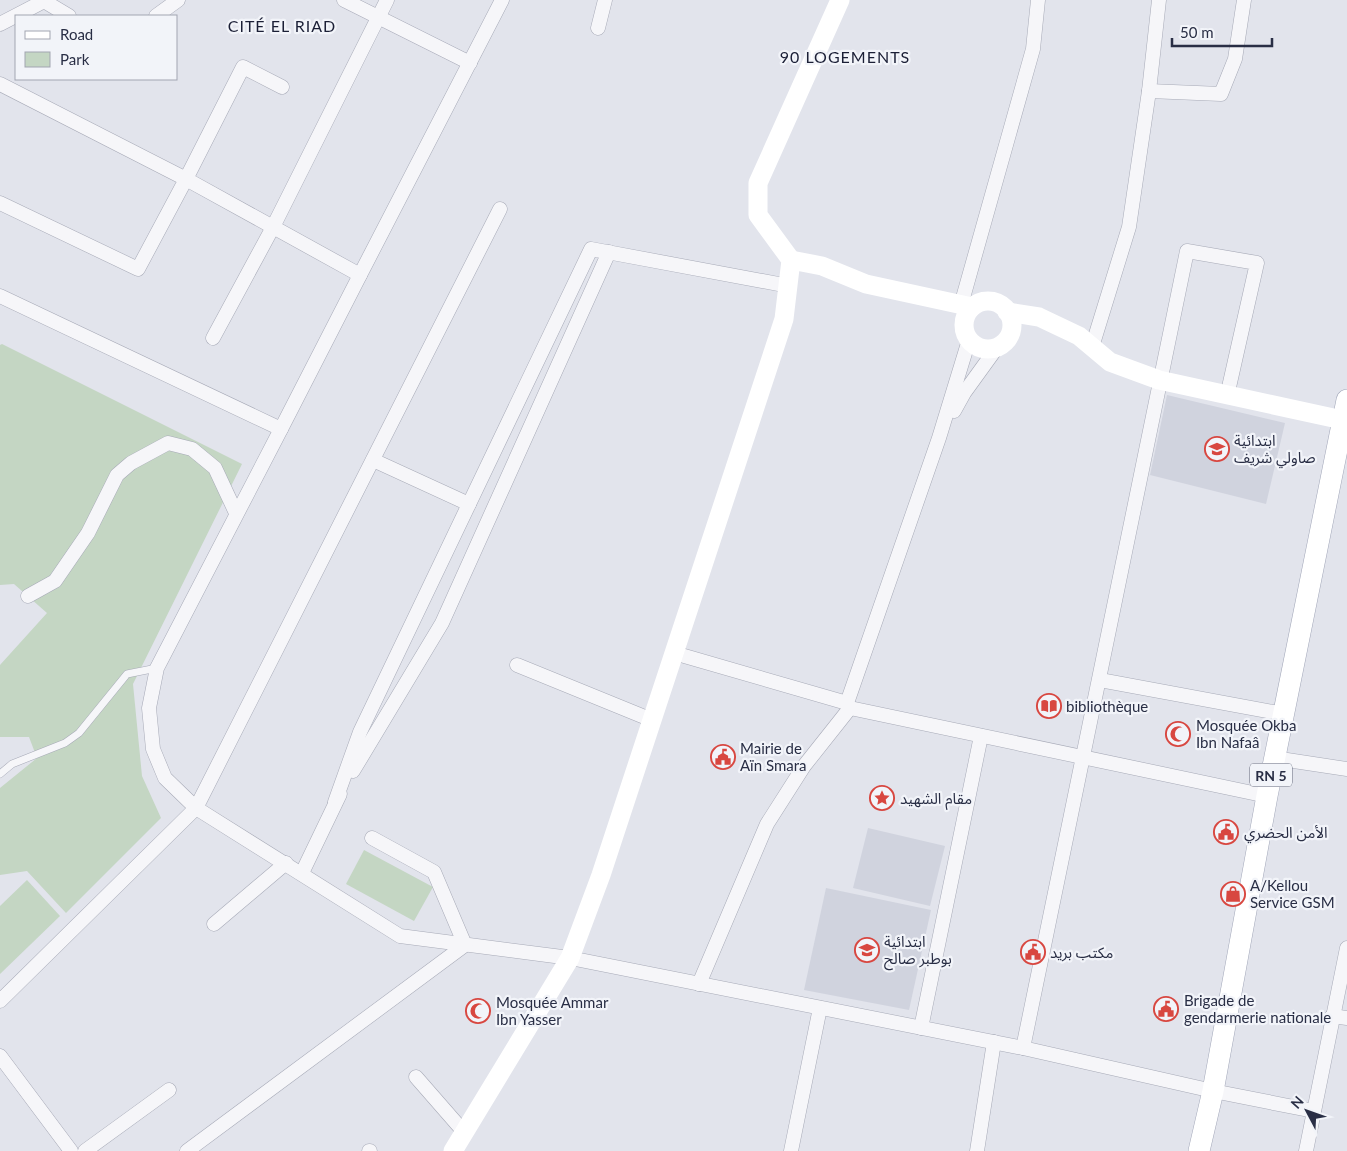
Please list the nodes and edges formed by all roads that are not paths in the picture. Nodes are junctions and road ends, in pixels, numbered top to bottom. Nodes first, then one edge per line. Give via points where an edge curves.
1 (45, 0) edge
2 (178, 0) edge
3 (344, 0) edge
4 (387, 0) edge
5 (502, 0) edge
6 (605, 0) edge
7 (840, 0) edge
8 (1038, 0) edge
9 (1159, 0) edge
10 (1244, 0) edge
11 (17, 15) edge
12 (68, 15) edge
13 (157, 15) edge
14 (15, 16) edge
15 (380, 18) junction
16 (0, 24) edge
17 (598, 28) dead end
18 (470, 63) junction
19 (0, 84) edge
20 (282, 87) dead end
21 (1149, 91) junction
22 (186, 178) junction
23 (0, 203) edge
24 (500, 209) dead end
25 (273, 227) junction
26 (609, 252) junction
27 (791, 260) junction
28 (360, 275) junction
29 (789, 286) junction
30 (0, 296) edge
31 (1008, 312) junction
32 (967, 319) junction
33 (213, 338) dead end
34 (998, 346) junction
35 (1092, 347) junction
36 (1159, 380) junction
37 (1227, 396) junction
38 (1346, 414) edge
39 (281, 428) junction
40 (939, 438) junction
41 (373, 460) junction
42 (469, 504) junction
43 (236, 513) junction
44 (28, 596) dead end
45 (674, 653) junction
46 (517, 665) dead end
47 (157, 668) junction
48 (1100, 680) junction
49 (849, 706) junction
50 (1284, 714) junction
51 (652, 720) junction
52 (981, 736) junction
53 (1084, 757) junction
54 (1274, 758) junction
55 (1347, 769) edge
56 (0, 774) edge
57 (1267, 796) junction
58 (335, 802) junction
59 (196, 808) junction
60 (372, 838) dead end
61 (286, 863) junction
62 (302, 873) junction
63 (214, 924) dead end
64 (465, 945) junction
65 (1347, 948) edge
66 (570, 958) junction
67 (699, 984) junction
68 (0, 1001) edge
69 (820, 1008) junction
70 (1332, 1016) junction
71 (1347, 1018) edge
72 (921, 1028) junction
73 (994, 1042) junction
74 (1023, 1048) junction
75 (0, 1056) edge
76 (416, 1077) dead end
77 (169, 1090) dead end
78 (1213, 1091) junction
79 (1314, 1111) junction
80 (464, 1132) junction
81 (71, 1151) edge
82 (85, 1151) edge
83 (187, 1151) edge
84 (453, 1151) edge
85 (791, 1151) edge
86 (977, 1151) edge
87 (1199, 1151) edge
88 (1306, 1151) edge

1 - 11 street
1 - 12 street
2 - 13 street
3 - 15 street
4 - 15 street
5 - 18 street
6 - 17 street
7 - 27 main road via 758,183 758,215
8 - 32 street via 1033,49
9 - 21 street
10 - 21 street via 1235,59 1221,94
14 - 16 street
15 - 18 street
15 - 25 street
18 - 28 street
19 - 22 street
20 - 22 street via 243,67
21 - 35 street via 1129,227
22 - 23 street via 138,269
22 - 25 street
24 - 41 street
25 - 28 street
25 - 33 street
26 - 29 street
26 - 42 street via 591,249
26 - 58 street via 442,623
27 - 29 main road
27 - 32 main road via 822,266 866,284 925,297
28 - 39 street
29 - 45 main road via 784,319
30 - 39 street
31 - 32 main road via 1002,306 987,301
31 - 34 main road via 1009,335
31 - 35 main road via 1039,317 1079,336
32 - 34 main road via 974,345 986,349
32 - 40 street
34 - 40 street via 964,393
35 - 36 main road via 1110,362
36 - 37 main road
36 - 37 street via 1187,251 1258,262
36 - 48 street
37 - 38 main road
38 - 50 main road, RN 5
39 - 43 street
40 - 49 street
41 - 42 street
41 - 59 street
42 - 58 street via 360,732
43 - 44 street via 215,468 192,449 168,444 131,463 117,475 88,533 55,581
43 - 47 street
45 - 49 street
45 - 51 main road
46 - 51 street
47 - 56 lane via 127,674 80,733 65,743 12,764
47 - 59 street via 149,708 153,749 165,778
48 - 50 street
48 - 53 street
49 - 52 street
49 - 67 street via 804,766 767,824
50 - 54 main road, RN 5
51 - 66 main road
52 - 53 street
52 - 72 street
53 - 57 street
53 - 74 street
54 - 55 street
54 - 57 main road, RN 5
57 - 78 main road, RN 5
58 - 62 street
59 - 61 street
59 - 68 street
60 - 64 street via 434,872
61 - 62 street
61 - 63 street
62 - 64 street via 400,936
64 - 66 street
64 - 83 street
65 - 70 street
66 - 67 street
66 - 80 main road
67 - 69 street
69 - 72 street
69 - 85 street
70 - 71 street
70 - 79 street
72 - 73 street
73 - 74 street
73 - 86 street
74 - 78 street
75 - 81 street
76 - 80 street
77 - 82 street
78 - 79 street
78 - 87 main road, RN 5
79 - 88 street
80 - 84 main road

